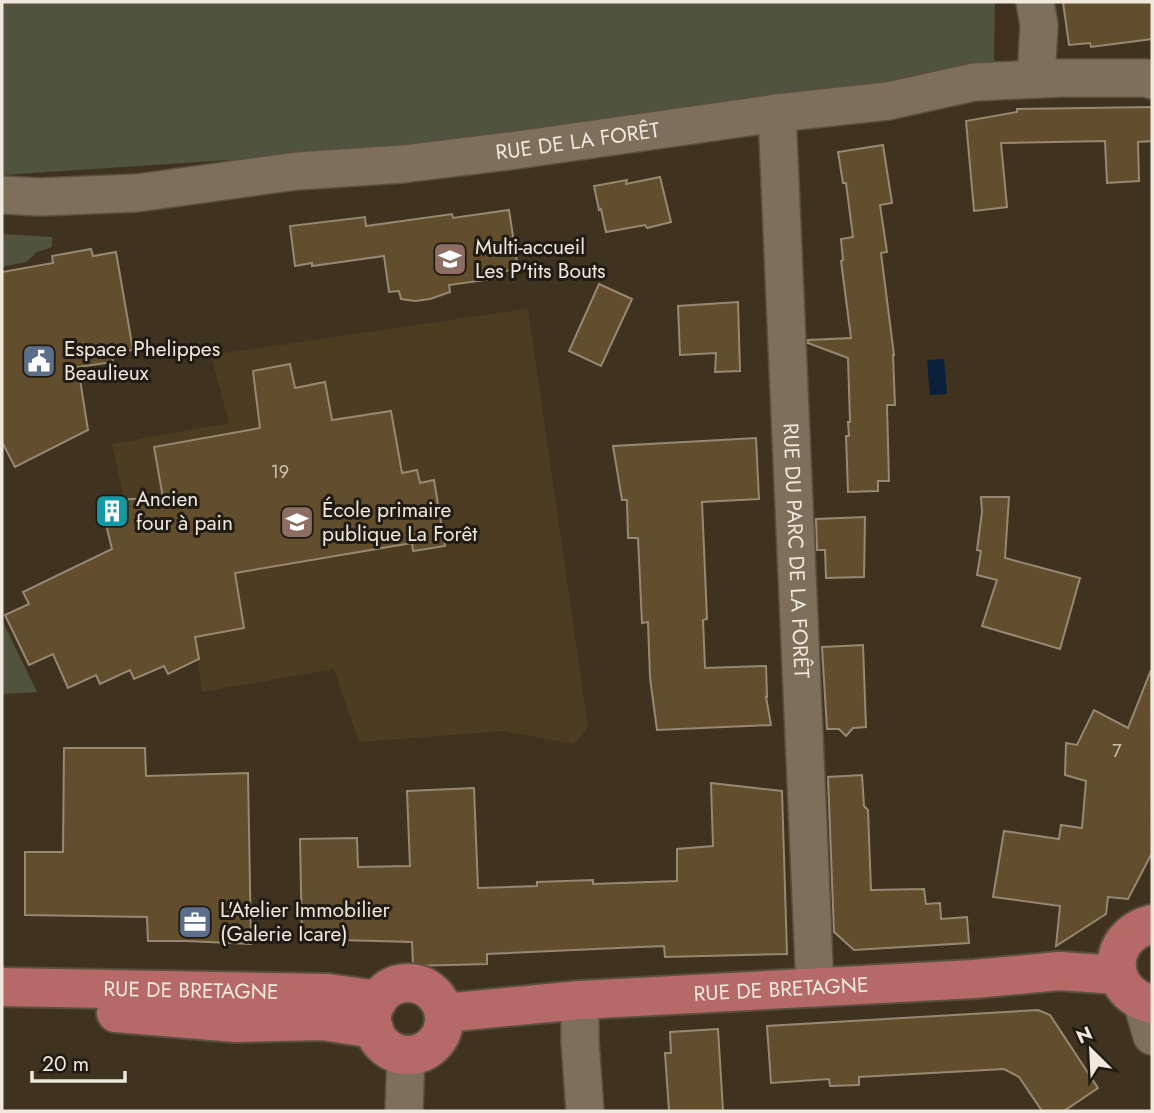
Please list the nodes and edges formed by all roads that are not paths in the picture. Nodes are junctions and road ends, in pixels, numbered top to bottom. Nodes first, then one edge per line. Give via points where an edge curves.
1 (1035, 2) edge
2 (1036, 79) junction
3 (1152, 80) edge
4 (777, 113) junction
5 (2, 195) edge
6 (1152, 924) edge
7 (2, 987) edge
8 (815, 988) junction
9 (580, 1000) junction
10 (1141, 1004) edge
11 (2, 1005) edge
12 (444, 1013) junction
13 (376, 1014) junction
14 (406, 1055) junction
15 (404, 1111) edge
16 (585, 1111) edge

1 - 2 street via 1039,25
2 - 3 street, RUE DE LA FORÊT
2 - 4 street, RUE DE LA FORÊT via 975,82 888,101
4 - 5 street, RUE DE LA FORÊT via 504,152 297,170 137,193
4 - 8 street, RUE DU PARC DE LA FORÊT
6 - 10 main road via 1132,932 1117,963
7 - 13 main road, RUE DE BRETAGNE via 328,993
8 - 9 main road, RUE DE BRETAGNE
8 - 10 main road, RUE DE BRETAGNE via 1059,971
9 - 12 main road, RUE DE BRETAGNE
9 - 16 street
11 - 13 main road, RUE DE BRETAGNE via 236,1023 323,1021
12 - 13 main road via 434,993 403,983 385,992
12 - 14 main road via 438,1040 418,1054
13 - 14 main road via 378,1039 395,1053
14 - 15 street

